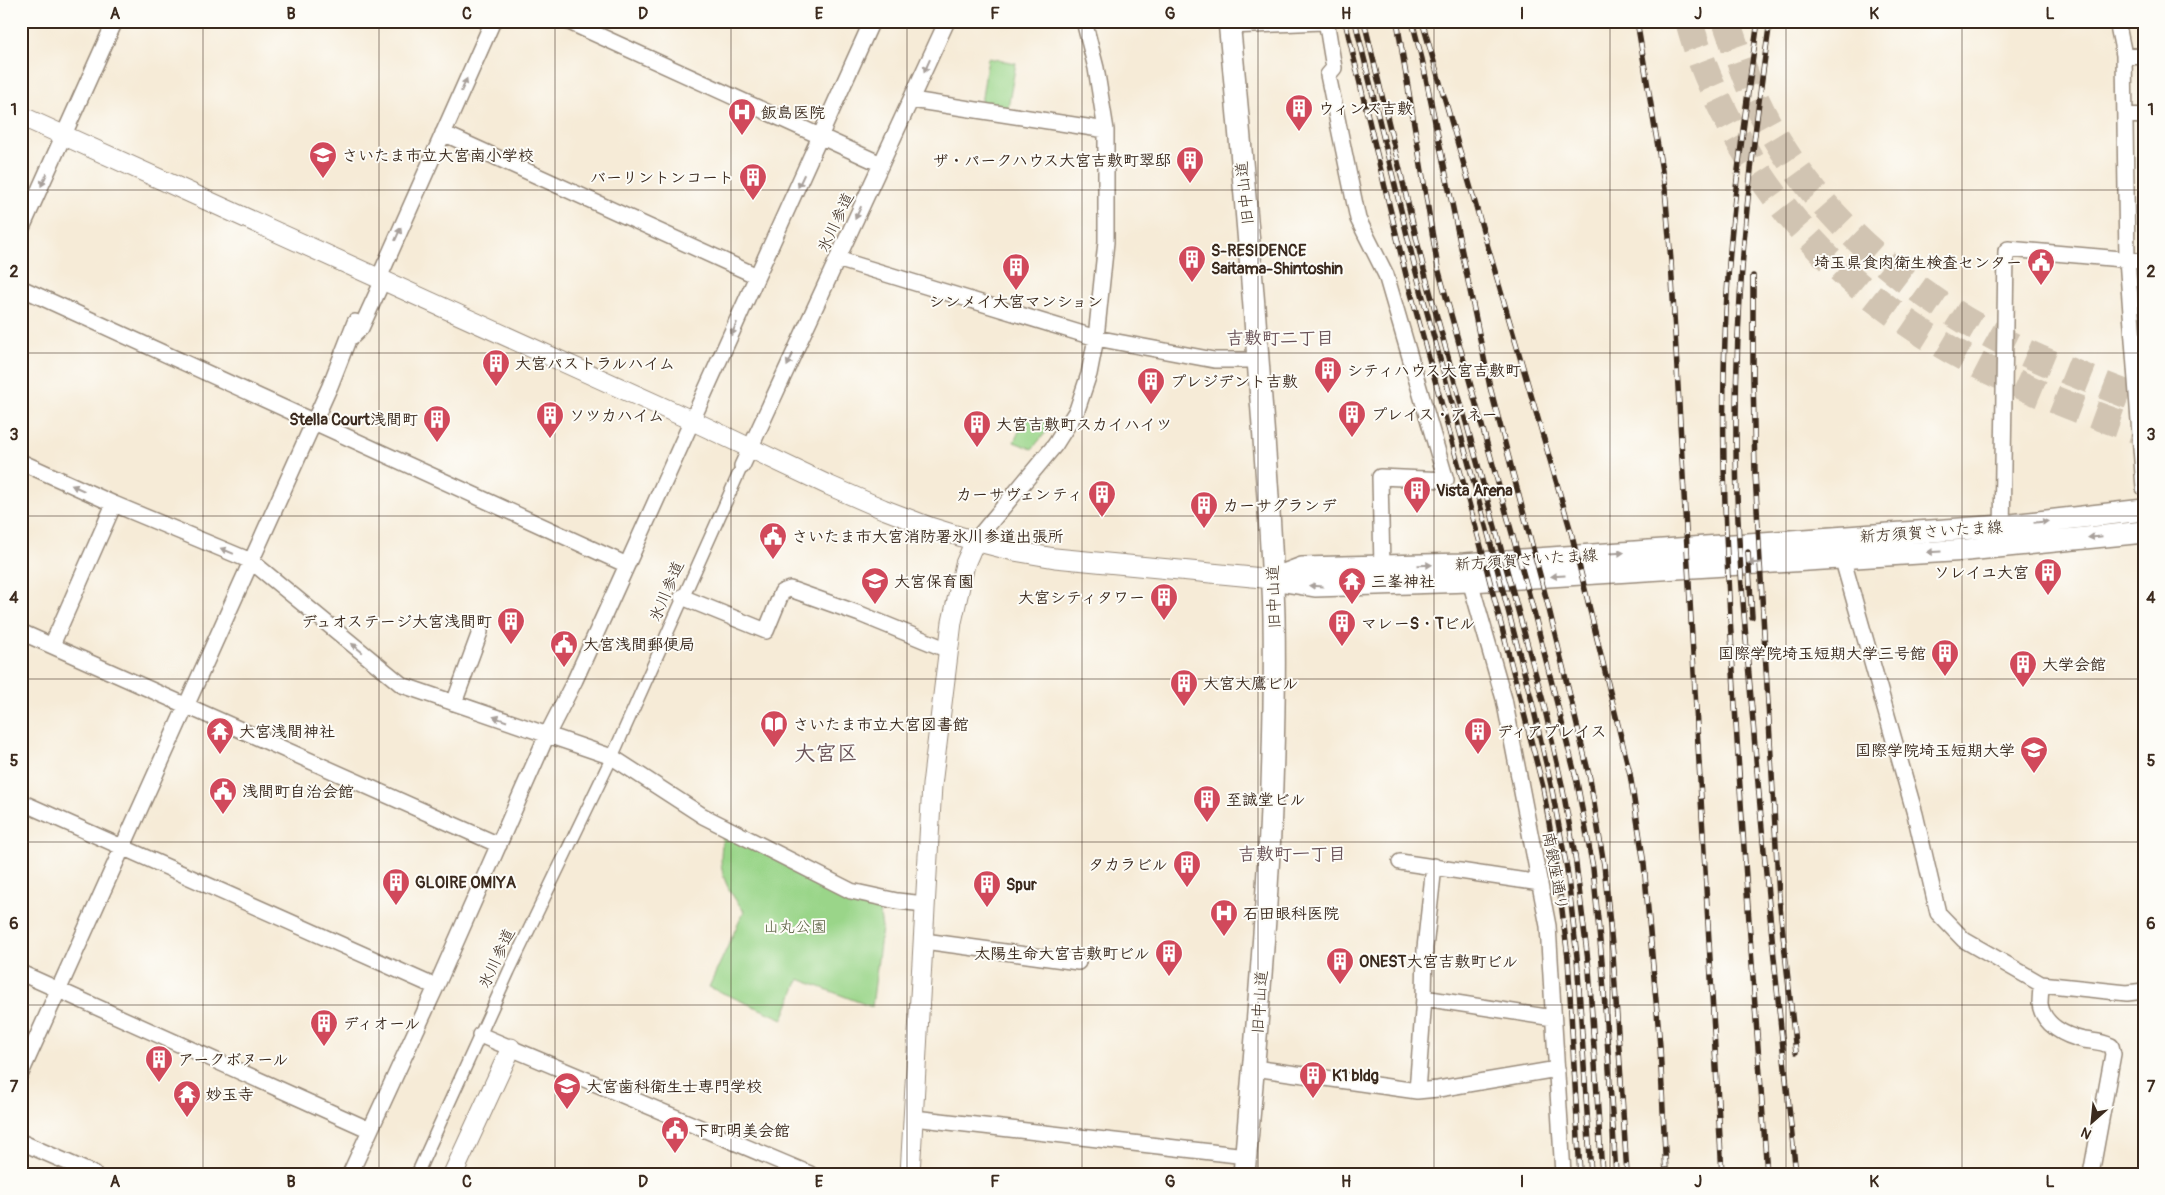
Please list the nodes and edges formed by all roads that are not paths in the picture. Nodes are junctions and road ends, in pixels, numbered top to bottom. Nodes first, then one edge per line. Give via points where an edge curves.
1 (115, 21) edge
2 (493, 21) edge
3 (567, 21) edge
4 (872, 21) edge
5 (947, 21) edge
6 (1084, 21) edge
7 (2117, 21) edge
8 (1229, 24) edge
9 (2124, 55) junction
10 (2144, 57) edge
11 (912, 100) junction
12 (2126, 115) junction
13 (21, 116) edge
14 (2144, 116) edge
15 (1106, 130) junction
16 (443, 133) junction
17 (64, 136) junction
18 (821, 136) junction
19 (881, 164) junction
20 (21, 230) edge
21 (837, 259) junction
22 (2127, 259) junction
23 (2144, 262) edge
24 (757, 276) junction
25 (381, 279) junction
26 (21, 288) edge
27 (355, 322) dead end
28 (1096, 338) junction
29 (348, 341) junction
30 (1258, 360) junction
31 (314, 420) junction
32 (693, 421) junction
33 (750, 448) junction
34 (21, 462) edge
35 (742, 466) joint
36 (2144, 488) edge
37 (114, 504) junction
38 (2144, 510) edge
39 (2002, 526) junction
40 (2144, 532) edge
41 (975, 541) junction
42 (2002, 547) junction
43 (1842, 557) junction
44 (251, 561) junction
45 (628, 565) junction
46 (1382, 567) junction
47 (1273, 579) junction
48 (1470, 581) junction
49 (682, 596) junction
50 (21, 632) edge
51 (480, 632) dead end
52 (52, 645) junction
53 (948, 650) junction
54 (454, 703) junction
55 (186, 706) junction
56 (547, 735) junction
57 (612, 757) junction
58 (21, 802) edge
59 (498, 845) junction
60 (122, 847) junction
61 (1400, 862) dead end
62 (1434, 866) junction
63 (1540, 883) junction
64 (925, 904) junction
65 (924, 941) junction
66 (1078, 962) dead end
67 (21, 973) edge
68 (2041, 984) junction
69 (436, 987) junction
70 (58, 989) junction
71 (2144, 991) edge
72 (1424, 998) junction
73 (1553, 1018) junction
74 (480, 1035) junction
75 (511, 1048) junction
76 (1254, 1068) junction
77 (1557, 1068) junction
78 (21, 1073) edge
79 (1417, 1091) junction
80 (914, 1118) junction
81 (370, 1130) junction
82 (21, 1142) edge
83 (1245, 1165) edge
84 (94, 1174) edge
85 (350, 1174) edge
86 (416, 1174) edge
87 (453, 1174) edge
88 (810, 1174) edge
89 (910, 1174) edge
90 (1563, 1174) edge
91 (2091, 1174) edge

1 - 17 street
16 -> 2 street
3 - 18 street
4 - 18 street
5 -> 11 street, 氷川参道
6 - 15 street
7 - 9 street
8 - 30 main road, 旧中山道
8 - 46 street via 1322,22 1327,26 1334,68 1328,75 1358,219 1386,275 1446,480 1380,477
9 - 10 street
9 - 12 street
11 - 15 street
11 - 19 street, 氷川参道
12 - 14 street
12 - 22 street
13 - 17 street
15 - 28 street via 1106,242
16 - 24 street
25 -> 16 street
17 -> 20 street
17 - 25 street
18 - 19 street
18 -> 24 street
19 -> 21 street, 氷川参道
21 - 28 street
21 -> 33 street, 氷川参道
22 - 23 street
22 - 36 street
22 - 39 street via 2006,251
24 -> 32 street
25 - 29 street via 361,328
25 - 32 street
26 - 31 street
27 - 29 street
28 - 30 street via 1214,360
28 - 41 street via 1077,410 1055,445
29 - 31 street
30 - 47 main road, 旧中山道
31 - 44 street
31 - 45 street
32 - 33 street
32 - 45 street
33 - 35 street, 氷川参道
33 - 41 street via 883,509
37 -> 34 street
35 - 49 street, 氷川参道
44 -> 37 street
37 - 52 street
39 -> 38 main road, 新方須賀さいたま線
39 - 42 street
46 -> 39 main road, 新方須賀さいたま線
40 -> 42 main road, 新方須賀さいたま線
41 - 47 street via 1055,558
41 - 53 street via 965,564
42 -> 43 main road, 新方須賀さいたま線
43 -> 48 main road, 新方須賀さいたま線
43 - 68 street via 1915,814 1938,913 1964,940
54 -> 44 street via 402,685
44 - 55 street
45 - 56 street
46 - 47 main road, 新方須賀さいたま線 via 1302,568
48 -> 47 main road, 新方須賀さいたま線 via 1315,586
47 - 76 main road, 旧中山道 via 1272,764
48 - 63 street, 南銀座通り via 1504,699
49 - 53 street via 766,631 782,592 790,589
49 - 57 street, 氷川参道
50 - 52 street
51 - 54 street
52 - 55 street
53 - 64 street via 932,786
56 -> 54 street
55 - 59 street
55 - 60 street
56 - 57 street
56 - 59 street
57 - 64 street via 703,816 851,891
57 - 74 street, 氷川参道
58 - 60 street
59 - 69 street
60 - 69 street
60 - 70 street
61 - 62 street
62 - 63 street
62 - 72 street via 1425,948
63 - 73 street, 南銀座通り via 1548,926
64 - 65 street
65 - 66 street
65 - 80 street
67 - 70 street
68 - 71 street via 2127,993
68 - 91 street via 2040,1005 2047,1021 2062,1033 2084,1040 2099,1040 2111,1046 2113,1054
69 - 81 street
70 - 78 street
70 - 81 street
72 - 73 street
72 - 79 street
73 - 77 street, 南銀座通り
74 - 75 street
74 - 86 street, 氷川参道
75 - 87 street
75 - 88 street
76 - 79 street
76 - 83 main road, 旧中山道
77 - 79 street
77 - 90 street, 南銀座通り
80 - 83 street
80 - 89 street
81 - 85 street
82 - 84 street

